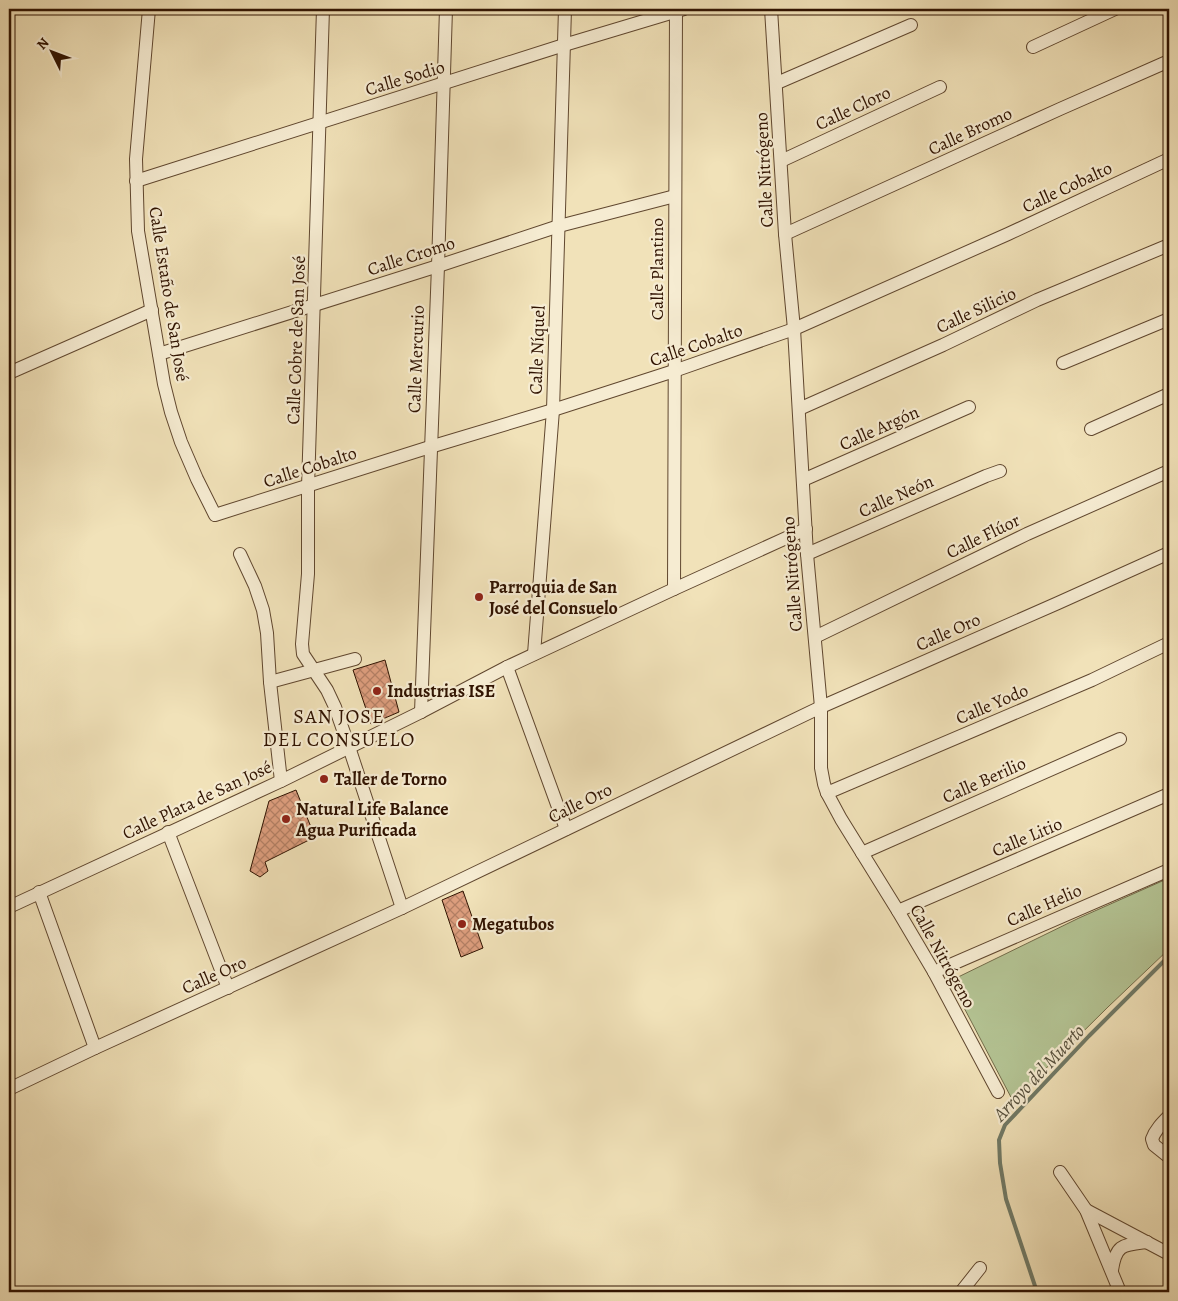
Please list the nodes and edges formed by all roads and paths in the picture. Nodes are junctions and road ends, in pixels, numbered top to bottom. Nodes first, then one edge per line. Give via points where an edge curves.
1 (149, 9) edge
2 (323, 9) edge
3 (446, 9) edge
4 (565, 9) edge
5 (679, 9) edge
6 (771, 9) edge
7 (1114, 9) edge
8 (911, 24) dead end
9 (564, 45) junction
10 (1033, 47) dead end
11 (1169, 61) edge
12 (777, 82) junction
13 (444, 84) junction
14 (940, 87) dead end
15 (320, 123) junction
16 (1169, 159) edge
17 (781, 161) junction
18 (136, 181) junction
19 (675, 196) junction
20 (559, 226) junction
21 (786, 234) junction
22 (1169, 245) edge
23 (438, 266) junction
24 (315, 305) junction
25 (152, 310) junction
26 (1169, 319) edge
27 (794, 329) junction
28 (159, 354) junction
29 (1063, 363) dead end
30 (674, 371) junction
31 (9, 373) edge
32 (1169, 394) edge
33 (969, 407) dead end
34 (799, 409) junction
35 (553, 410) junction
36 (1091, 429) dead end
37 (430, 447) junction
38 (1000, 471) dead end
39 (1169, 471) edge
40 (803, 480) junction
41 (308, 487) junction
42 (215, 515) joint
43 (806, 529) junction
44 (1169, 553) edge
45 (240, 554) dead end
46 (807, 554) junction
47 (674, 589) junction
48 (815, 637) junction
49 (1169, 643) edge
50 (534, 654) junction
51 (355, 659) dead end
52 (506, 667) junction
53 (314, 670) junction
54 (270, 682) junction
55 (820, 707) junction
56 (421, 712) junction
57 (1120, 739) dead end
58 (349, 747) junction
59 (281, 781) junction
60 (827, 793) junction
61 (1169, 794) edge
62 (566, 829) junction
63 (168, 832) junction
64 (862, 853) junction
65 (1169, 870) edge
66 (39, 892) junction
67 (9, 907) edge
68 (402, 908) junction
69 (898, 911) junction
70 (934, 972) junction
71 (228, 988) junction
72 (95, 1048) junction
73 (9, 1089) edge
74 (998, 1092) dead end
75 (1169, 1116) edge
76 (1169, 1157) edge
77 (1060, 1172) dead end
78 (1086, 1210) junction
79 (1147, 1242) junction
80 (1169, 1254) edge
81 (980, 1268) dead end
82 (1112, 1270) junction
83 (962, 1292) edge
84 (1120, 1292) edge

1 - 18 street, Calle Estaño de San José
2 - 15 street, Calle Cobre de San José
3 - 13 street, Calle Mercurio
4 - 9 street, Calle Níquel
5 - 9 street, Calle Sodio
5 - 19 street, Calle Plantino
6 - 12 street, Calle Nitrógeno
7 - 10 street
8 - 12 street
9 - 13 street, Calle Sodio
9 - 20 street, Calle Níquel
11 - 21 street, Calle Bromo
12 - 17 street, Calle Nitrógeno
13 - 15 street, Calle Sodio
13 - 23 street, Calle Mercurio
14 - 17 street, Calle Cloro
15 - 18 street, Calle Sodio
15 - 24 street, Calle Cobre de San José
16 - 27 street, Calle Cobalto
17 - 21 street, Calle Nitrógeno
18 - 25 street, Calle Estaño de San José via 138,231
19 - 20 street, Calle Cromo
19 - 30 street, Calle Plantino
20 - 23 street, Calle Cromo
20 - 35 street, Calle Níquel
21 - 27 street, Calle Nitrógeno
22 - 34 street, Calle Silicio via 1037,300
23 - 24 street, Calle Cromo
23 - 37 street, Calle Mercurio
24 - 28 street, Calle Cromo
24 - 41 street, Calle Cobre de San José
25 - 28 street, Calle Estaño de San José
25 - 31 street
26 - 29 street
27 - 30 street, Calle Cobalto
27 - 34 street, Calle Nitrógeno
28 - 42 street, Calle Estaño de San José via 179,434
30 - 35 street, Calle Cobalto
30 - 47 street, Calle Plantino
32 - 36 street
33 - 40 street, Calle Argón
34 - 40 street, Calle Nitrógeno
35 - 37 street, Calle Cobalto
35 - 50 street, Calle Níquel
37 - 41 street, Calle Cobalto
37 - 56 street, Calle Mercurio
38 - 46 street, Calle Neón
39 - 48 street, Calle Flúor via 1027,534
40 - 43 street, Calle Nitrógeno
41 - 42 street, Calle Cobalto
41 - 53 street, Calle Cobre de San José via 308,574 302,644 303,654
43 - 46 street, Calle Nitrógeno
43 - 47 street, Calle Plata de San José
44 - 55 street, Calle Oro
45 - 54 street via 263,610
46 - 48 street, Calle Nitrógeno
47 - 50 street, Calle Plata de San José
48 - 55 street, Calle Nitrógeno
49 - 60 street, Calle Yodo via 1092,680
50 - 52 street, Calle Plata de San José
51 - 53 street
52 - 56 street, Calle Plata de San José
52 - 62 street
53 - 54 street
53 - 58 street, Calle Cobre de San José via 335,707
54 - 59 street
55 - 60 street, Calle Nitrógeno via 821,768
55 - 62 street, Calle Oro
56 - 58 street, Calle Plata de San José
57 - 64 street, Calle Berilio
58 - 59 street, Calle Plata de San José
58 - 68 street, Calle Cobre de San José
59 - 63 street, Calle Plata de San José
60 - 64 street, Calle Nitrógeno
61 - 69 street, Calle Litio
62 - 68 street, Calle Oro
63 - 66 street, Calle Plata de San José
63 - 71 street
64 - 69 street, Calle Nitrógeno
65 - 70 street, Calle Helio
66 - 67 street, Calle Plata de San José
66 - 72 street
68 - 71 street, Calle Oro
69 - 70 street, Calle Nitrógeno
70 - 74 street, Calle Nitrógeno
71 - 72 street, Calle Oro
72 - 73 street, Calle Oro
75 - 76 street via 1152,1139
77 - 78 street
78 - 79 street
78 - 82 street
79 - 80 street
79 - 82 street via 1120,1248
81 - 83 street
82 - 84 street

